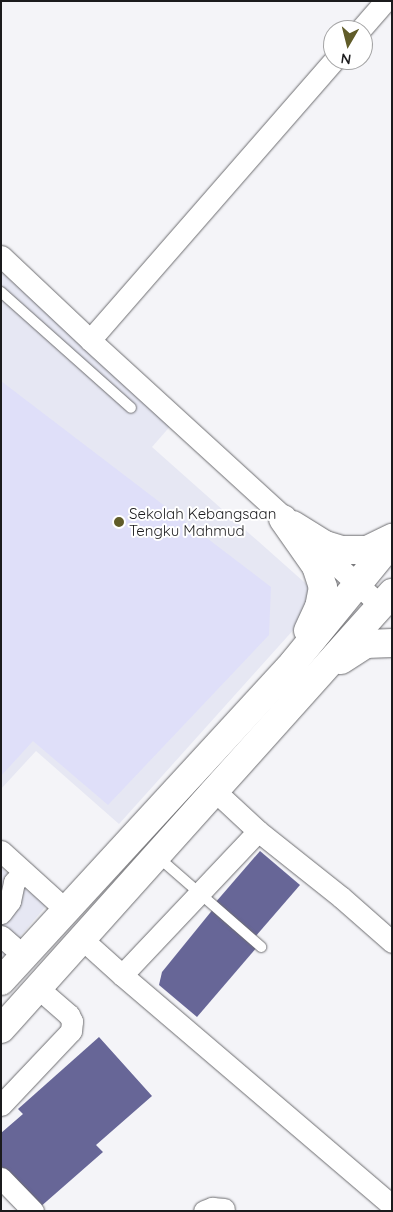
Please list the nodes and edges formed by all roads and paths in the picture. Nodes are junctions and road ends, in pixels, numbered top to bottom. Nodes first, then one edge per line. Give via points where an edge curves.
1 (385, 1) edge
2 (369, 20) edge
3 (325, 70) edge
4 (1, 256) edge
5 (1, 292) edge
6 (90, 340) junction
7 (131, 408) dead end
8 (284, 519) junction
9 (392, 538) edge
10 (392, 542) edge
11 (356, 584) junction
12 (387, 600) edge
13 (392, 643) edge
14 (294, 662) junction
15 (319, 676) junction
16 (215, 791) junction
17 (258, 831) junction
18 (1, 851) edge
19 (157, 856) junction
20 (24, 872) junction
21 (199, 893) junction
22 (66, 910) junction
23 (1, 914) edge
24 (1, 936) edge
25 (82, 939) junction
26 (392, 942) edge
27 (261, 947) dead end
28 (24, 956) junction
29 (122, 975) junction
30 (1, 981) edge
31 (38, 988) junction
32 (1, 1029) edge
33 (1, 1105) edge
34 (1, 1178) edge
35 (392, 1206) edge
36 (33, 1211) edge

1 - 2 street
3 - 6 street
4 - 6 street
5 - 7 lane
6 - 8 street
8 - 9 main road via 325,545 341,550 367,550
8 - 11 street
8 - 14 main road via 316,566 323,587 319,607
10 - 11 main road
11 - 12 street
11 - 14 main road
12 - 15 main road
13 - 15 main road via 366,644
14 - 22 main road
15 - 16 main road
16 - 17 street
16 - 19 main road
17 - 21 street
17 - 26 street
18 - 20 street
19 - 21 lane
19 - 25 main road
20 - 22 street
20 - 23 street via 14,882 10,901
21 - 27 lane
21 - 29 street
22 - 28 main road
24 - 28 street
25 - 29 street
25 - 31 main road
28 - 30 main road
29 - 35 street
31 - 32 main road
31 - 33 street via 69,1015 71,1031
34 - 36 street

